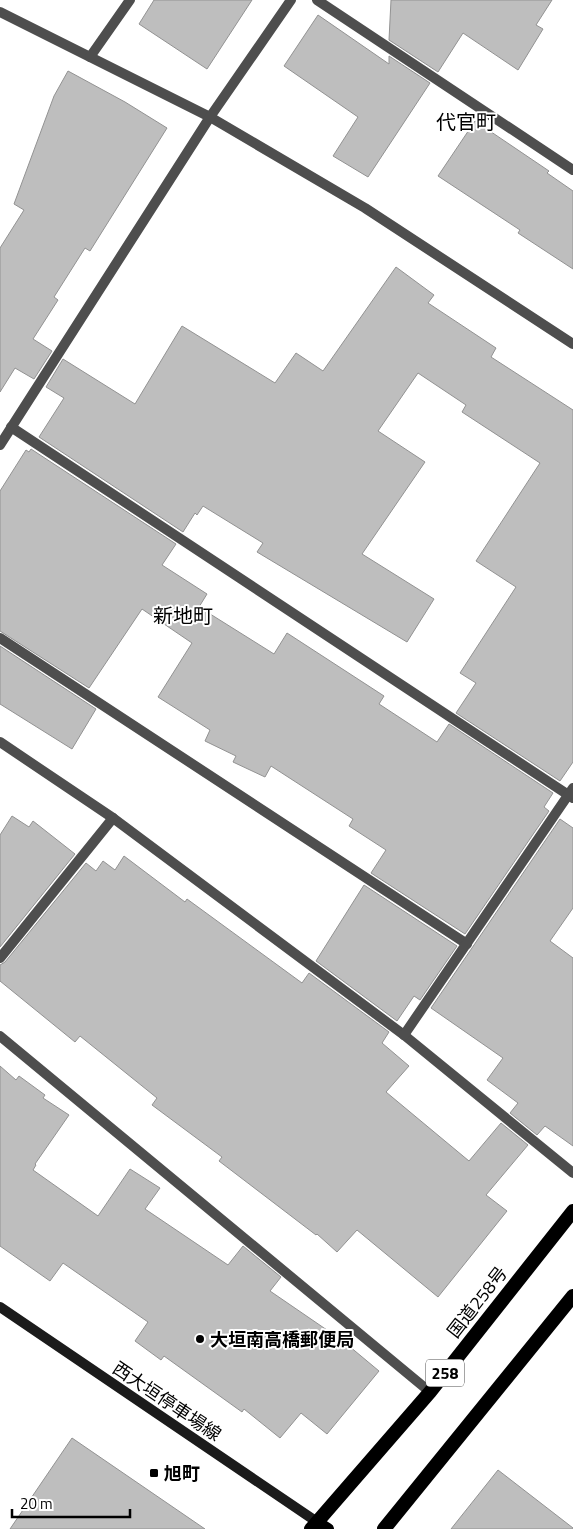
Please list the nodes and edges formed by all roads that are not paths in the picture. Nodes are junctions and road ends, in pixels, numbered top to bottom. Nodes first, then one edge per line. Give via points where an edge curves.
1 (130, 0) edge
2 (291, 0) edge
3 (317, 0) edge
4 (0, 12) edge
5 (90, 57) junction
6 (210, 117) junction
7 (573, 170) edge
8 (573, 344) edge
9 (11, 427) junction
10 (0, 445) edge
11 (0, 638) edge
12 (0, 742) edge
13 (571, 793) edge
14 (113, 818) junction
15 (467, 944) junction
16 (0, 958) edge
17 (404, 1035) junction
18 (0, 1036) edge
19 (573, 1173) edge
20 (573, 1211) edge
21 (573, 1296) edge
22 (0, 1307) edge
23 (430, 1392) junction
24 (319, 1527) edge
25 (384, 1529) edge

1 - 5 street
2 - 6 street
3 - 7 street
4 - 5 street
5 - 6 street
6 - 8 street via 366,208
6 - 9 street
9 - 10 street
9 - 13 street
11 - 15 street
12 - 14 street
13 - 15 street
14 - 16 street
14 - 17 street
15 - 17 street
17 - 19 street
18 - 23 street
20 - 23 highway, 国道258号 / 258
21 - 25 highway
22 - 24 main road, 西大垣停車場線
23 - 24 highway, 国道258号 / 258

